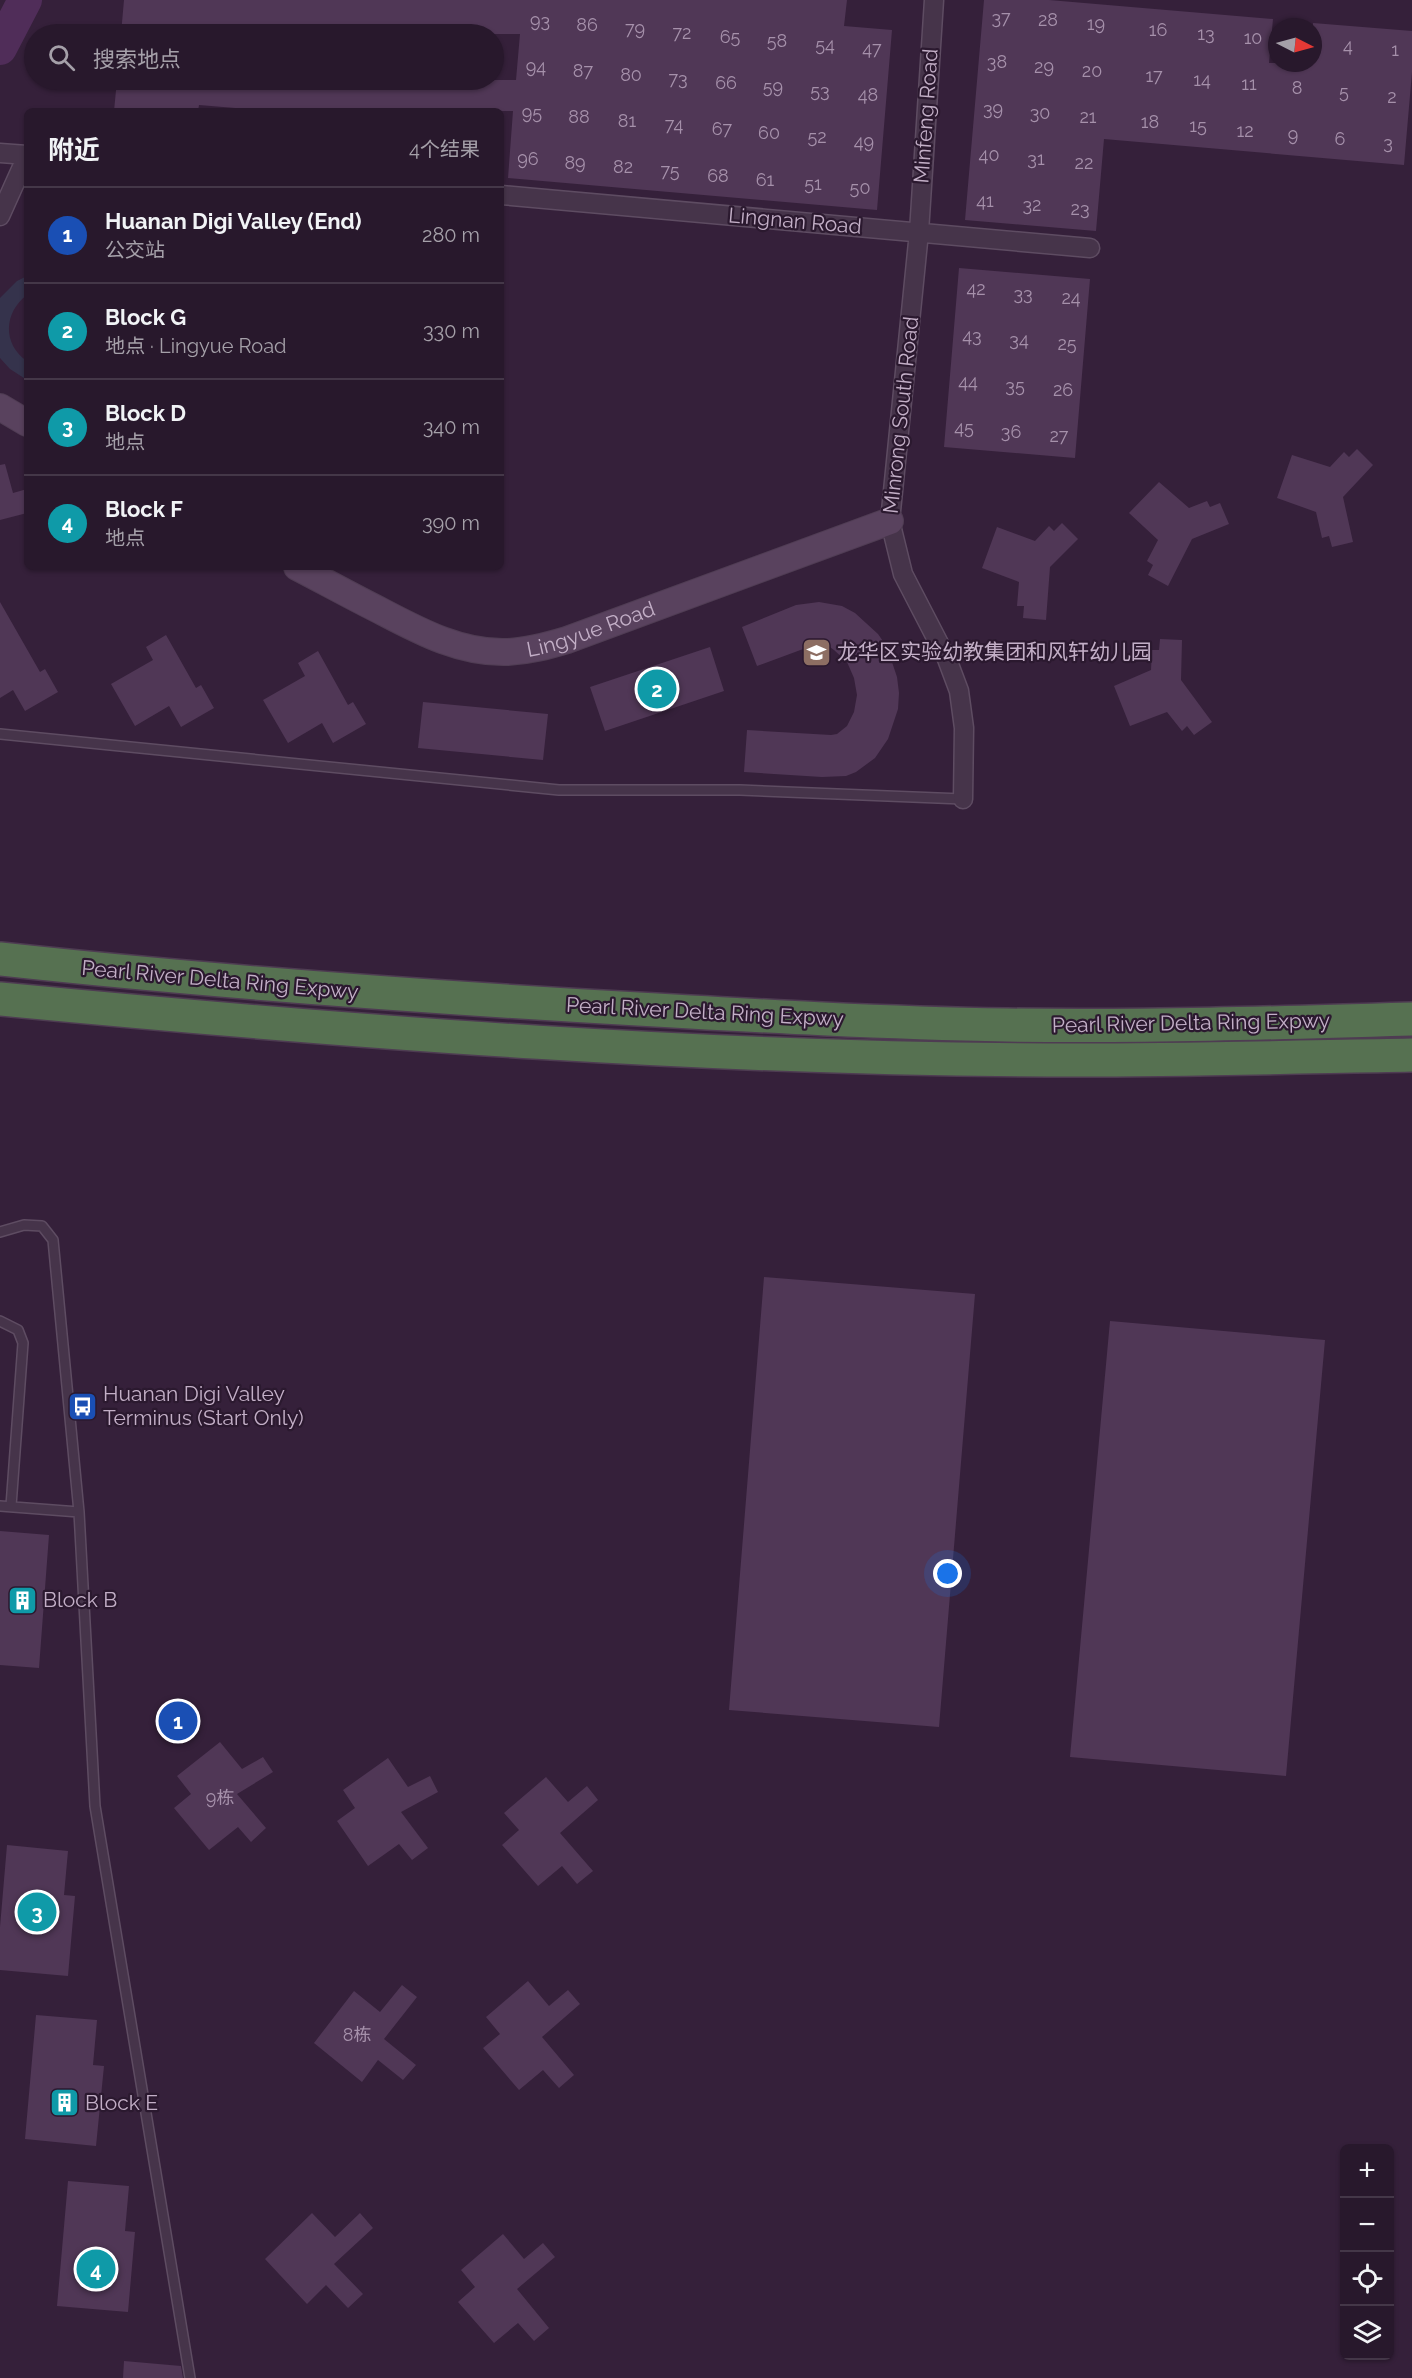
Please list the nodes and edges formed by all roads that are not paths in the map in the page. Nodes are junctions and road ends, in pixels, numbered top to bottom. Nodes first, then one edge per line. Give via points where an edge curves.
1 (934, 0) edge
2 (0, 153) edge
3 (24, 155) edge
4 (24, 162) edge
5 (504, 195) edge
6 (0, 216) edge
7 (919, 232) junction
8 (1090, 248) dead end
9 (0, 407) edge
10 (24, 421) edge
11 (890, 521) junction
12 (303, 570) edge
13 (0, 734) edge
14 (963, 799) joint
15 (0, 959) edge
16 (0, 999) edge
17 (1412, 1019) edge
18 (1412, 1055) edge
19 (0, 1232) edge
20 (0, 1321) edge
21 (0, 1506) edge
22 (11, 1506) junction
23 (78, 1512) junction
24 (190, 2378) edge

1 - 7 street, Minfeng Road
2 - 3 street
4 - 6 street
5 - 7 street, Lingnan Road
7 - 8 street, Lingnan Road
7 - 11 street, Minrong South Road
9 - 10 street
11 - 12 street, Lingyue Road via 567,640 507,652 474,650 445,642
11 - 14 street, Minrong South Road via 903,574 959,691 964,728
13 - 14 lane via 559,790 717,789
15 - 17 highway, Pearl River Delta Ring Expwy via 412,997 724,1014 1006,1025
16 - 18 highway, Pearl River Delta Ring Expwy via 471,1038 776,1054 1077,1060
19 - 23 lane via 24,1224 42,1226 53,1240
20 - 22 lane via 18,1330 23,1343
21 - 22 lane
22 - 23 lane
23 - 24 lane via 95,1806

